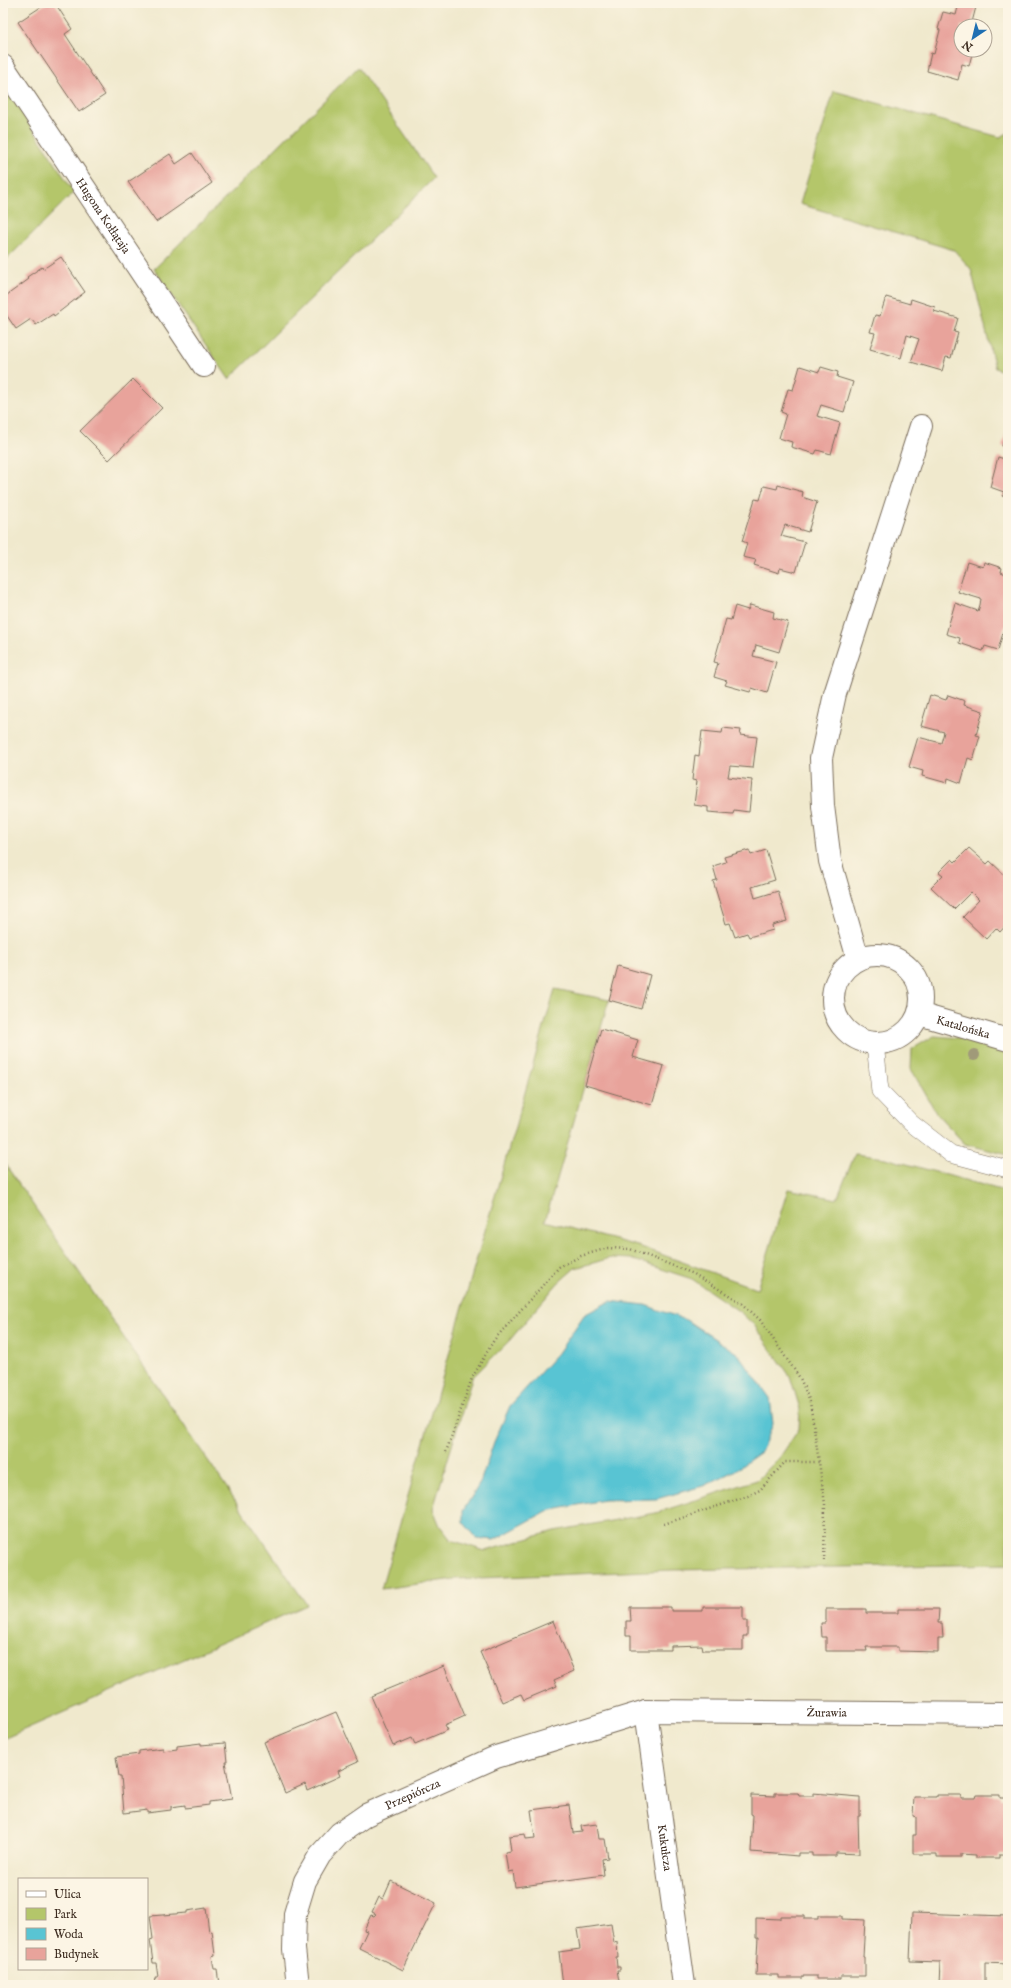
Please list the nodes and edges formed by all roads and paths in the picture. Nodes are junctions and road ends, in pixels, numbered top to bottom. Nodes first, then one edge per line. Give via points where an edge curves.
1 (3, 66) edge
2 (204, 366) dead end
3 (921, 426) dead end
4 (858, 959) junction
5 (919, 1014) junction
6 (1008, 1040) edge
7 (875, 1043) junction
8 (1008, 1169) edge
9 (446, 1452) dead end
10 (819, 1462) junction
11 (664, 1524) dead end
12 (824, 1564) dead end
13 (646, 1711) junction
14 (1008, 1714) edge
15 (298, 1985) edge
16 (684, 1985) edge

1 - 2 street, Hugona Kołłątaja
3 - 4 street via 835,694 821,758 823,806 830,861
4 - 5 street via 872,955 887,956 901,961 912,971 919,984 922,999
4 - 7 street via 846,967 837,980 833,994 834,1009 849,1033 861,1040
5 - 6 street, Katalońska
5 - 7 street via 902,1036
7 - 8 lane via 880,1091 911,1123 951,1154
9 - 10 path via 472,1378 494,1340 560,1267 581,1256 608,1248 630,1249 694,1274 742,1303 760,1320 800,1378 810,1402
10 - 11 path via 786,1462 760,1490
10 - 12 path via 825,1504
13 - 14 street, Żurawia
13 - 15 street, Przepiórcza via 496,1757 366,1816 340,1833 320,1855 305,1881 295,1914 294,1949
13 - 16 street, Kukułcza

